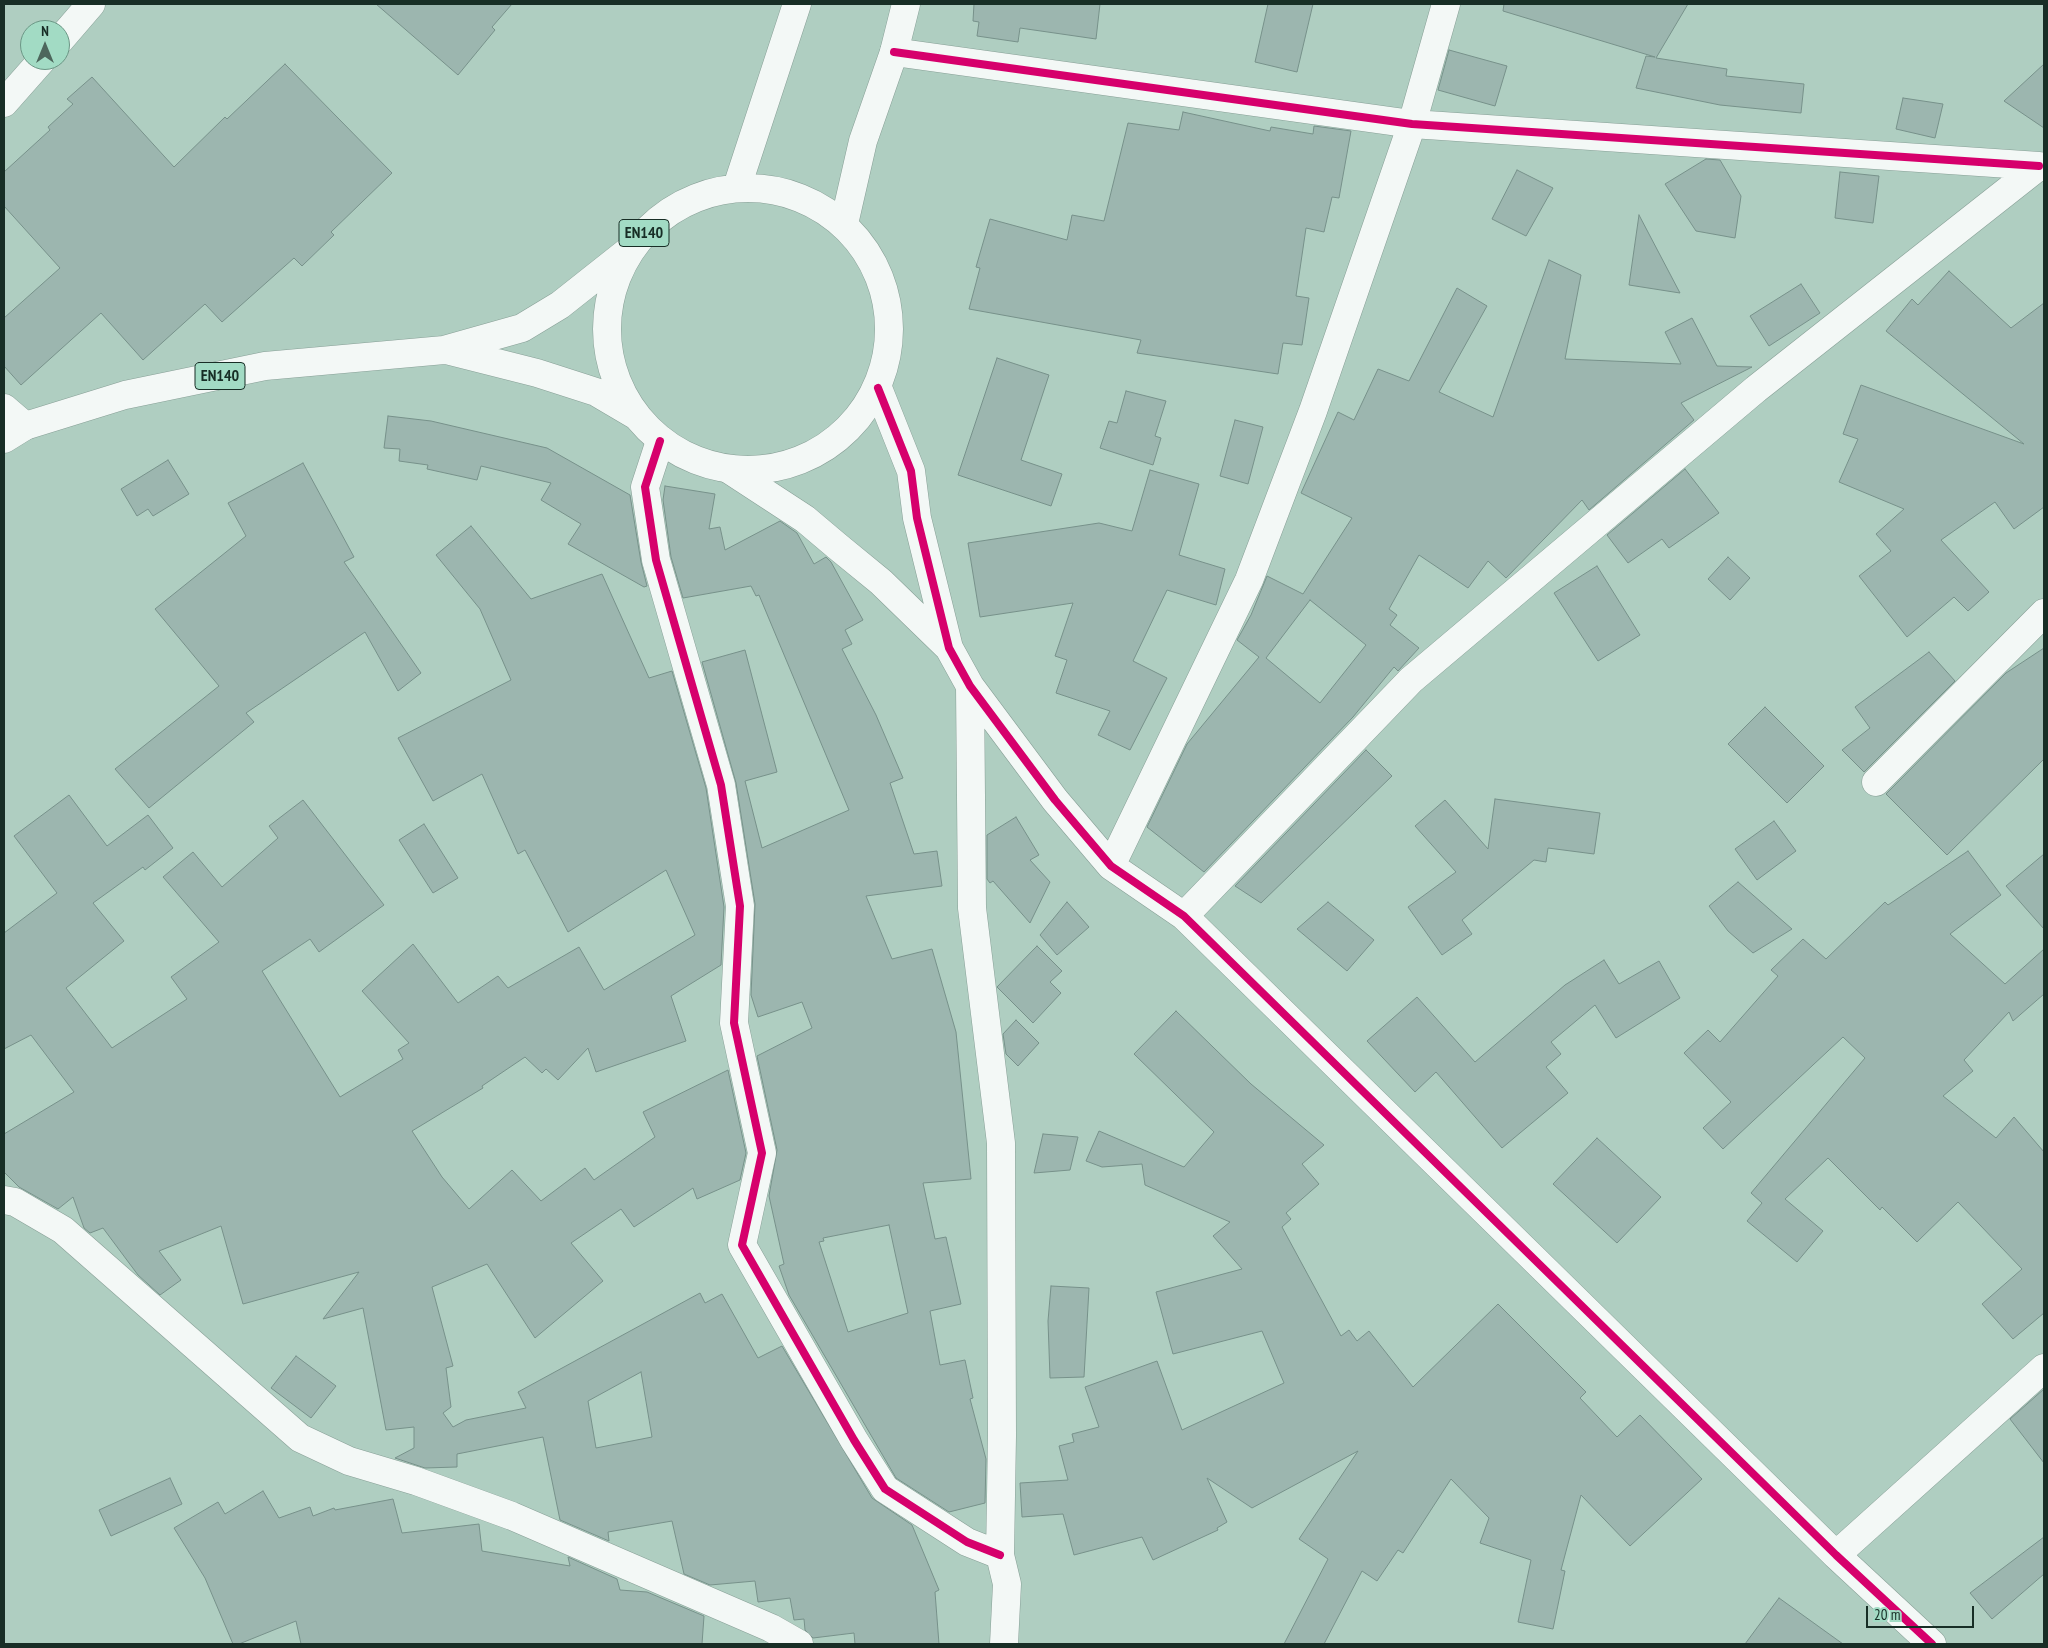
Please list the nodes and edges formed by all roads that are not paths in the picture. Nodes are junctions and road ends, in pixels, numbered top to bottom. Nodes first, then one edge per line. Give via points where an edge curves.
1 (92, 4) edge
2 (796, 4) edge
3 (906, 4) edge
4 (1446, 4) edge
5 (70, 29) edge
6 (894, 52) junction
7 (33, 70) edge
8 (4, 104) edge
9 (1412, 124) junction
10 (2041, 167) edge
11 (737, 187) junction
12 (844, 224) junction
13 (629, 251) junction
14 (444, 350) junction
15 (878, 388) junction
16 (4, 408) edge
17 (635, 415) junction
18 (14, 432) edge
19 (660, 441) junction
20 (730, 470) junction
21 (2044, 613) edge
22 (949, 648) junction
23 (970, 686) junction
24 (1876, 782) dead end
25 (1111, 866) junction
26 (1184, 916) junction
27 (4, 1200) edge
28 (2044, 1368) edge
29 (1000, 1555) junction
30 (1836, 1555) junction
31 (800, 1644) edge
32 (1004, 1644) edge
33 (1932, 1644) edge

1 - 5 street
2 - 11 street
3 - 6 street
4 - 9 street
6 - 9 street
6 - 12 street via 863,141
7 - 8 street
9 - 10 street
9 - 25 street via 1313,411 1249,580
10 - 26 street via 1756,390 1411,680
11 - 12 street, EN140 via 775,189 812,202
11 - 13 street, EN140 via 694,197 658,219
12 - 15 street, EN140 via 872,259 888,300 890,345
13 - 14 street, EN140 via 560,305 522,328
13 - 17 street, EN140 via 607,305 610,363
14 - 17 street, EN140 via 596,392
14 - 18 street, EN140 via 265,366 125,395
15 - 20 street, EN140 via 853,425 818,452 775,468
15 - 22 street via 911,471 917,518
16 - 18 street
17 - 19 street, EN140
19 - 20 street, EN140 via 693,460
19 - 29 street via 645,487 656,560 721,785 740,906 734,1023 762,1153 742,1245 885,1489 967,1542
20 - 22 street via 805,520 837,546 881,582
21 - 24 street
22 - 23 street
23 - 25 street via 1055,800
23 - 29 street via 972,908 1001,1143
25 - 26 street
26 - 30 street
27 - 31 street via 15,1202 63,1230 300,1438 349,1462 416,1481 512,1516 771,1628
28 - 30 street
29 - 32 street via 1006,1584
30 - 33 street

